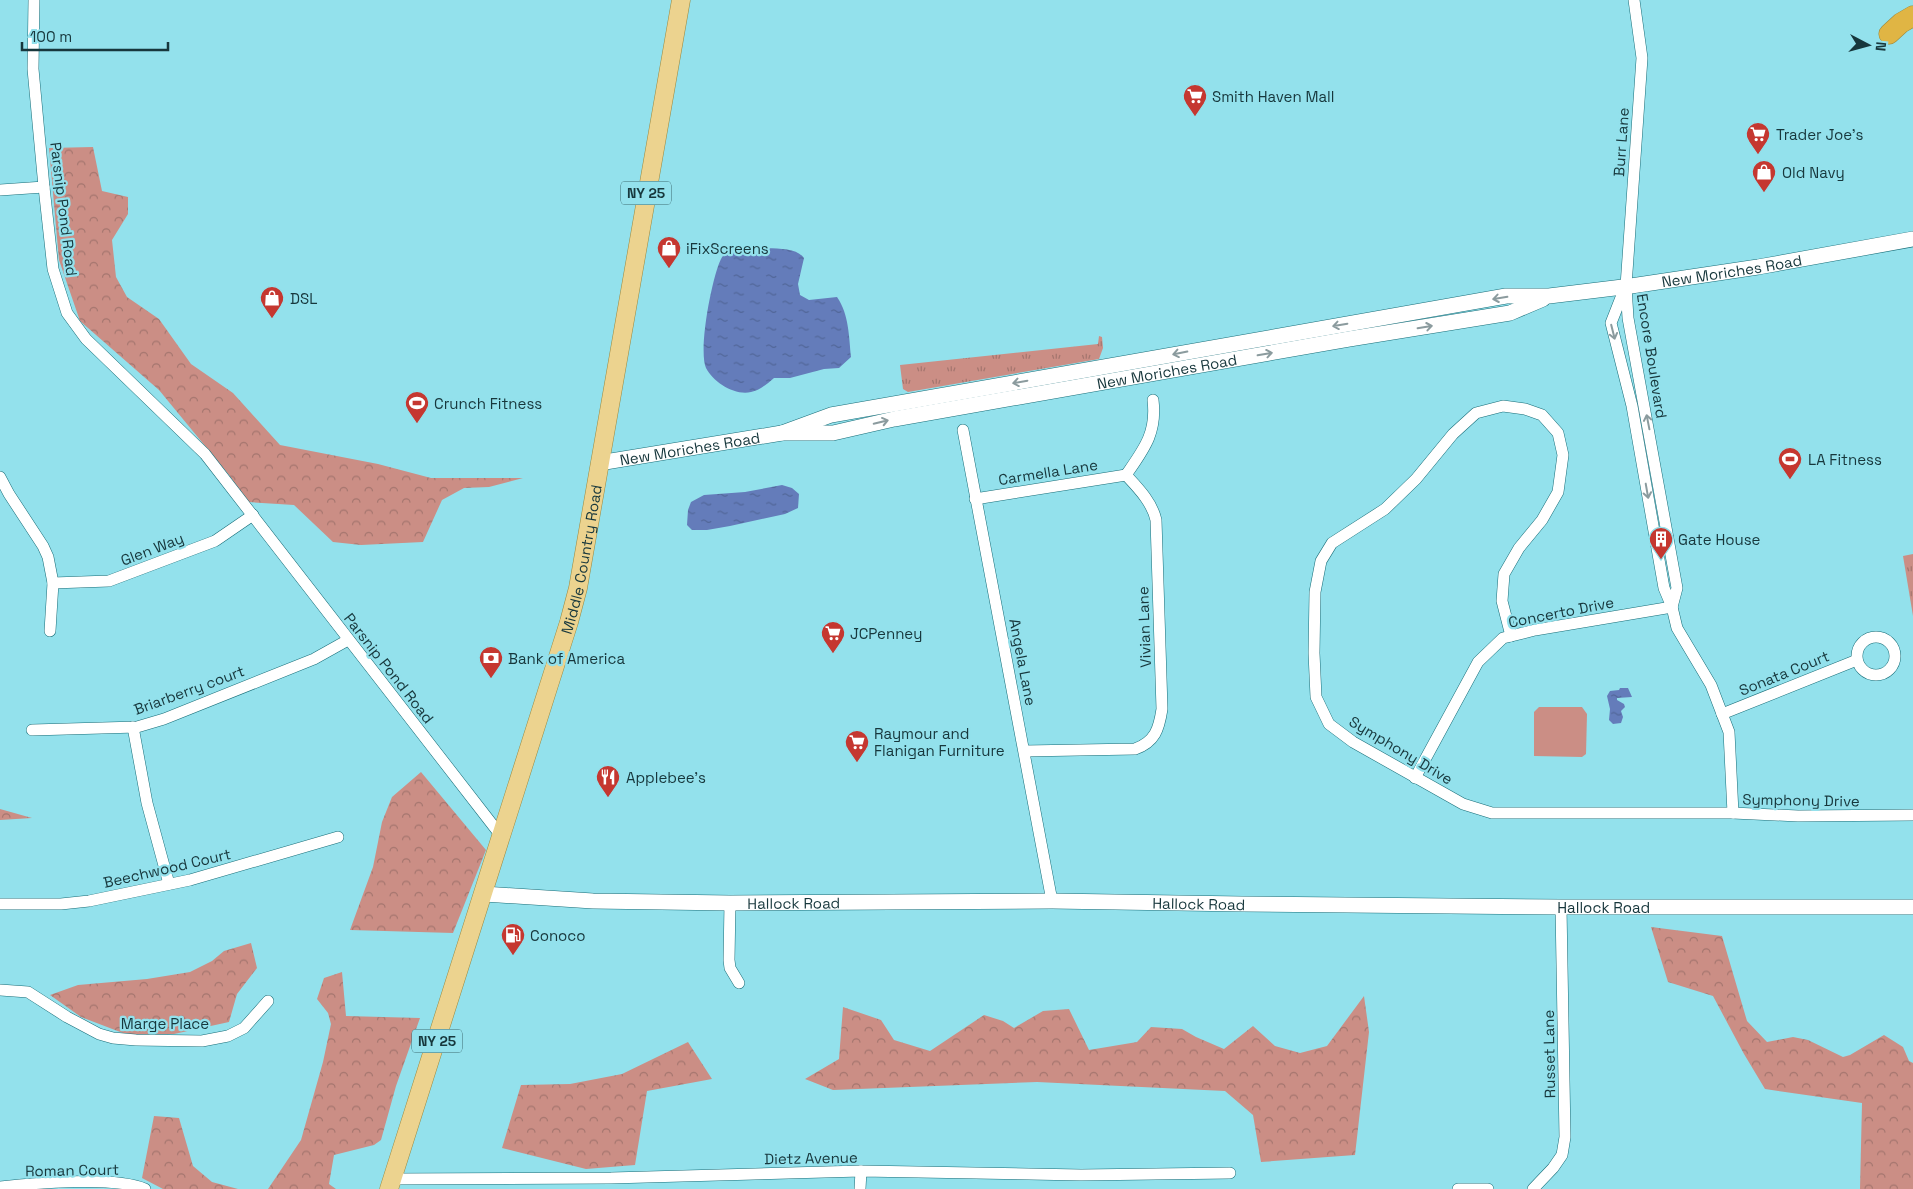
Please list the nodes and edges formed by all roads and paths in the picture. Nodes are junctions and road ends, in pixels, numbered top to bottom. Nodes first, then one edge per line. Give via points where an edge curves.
1 (34, 0) edge
2 (1634, 0) edge
3 (680, 2) edge
4 (1913, 16) edge
5 (1913, 26) edge
6 (44, 187) junction
7 (0, 190) edge
8 (1913, 239) edge
9 (1626, 286) junction
10 (1153, 400) dead end
11 (963, 430) dead end
12 (599, 463) junction
13 (1126, 475) junction
14 (0, 477) edge
15 (4, 496) edge
16 (975, 499) junction
17 (253, 516) junction
18 (53, 583) junction
19 (1672, 607) junction
20 (50, 631) dead end
21 (1511, 636) junction
22 (348, 640) junction
23 (1857, 660) dead end
24 (1722, 714) junction
25 (133, 727) junction
26 (32, 730) dead end
27 (1025, 751) junction
28 (1415, 778) junction
29 (1733, 813) junction
30 (1913, 815) edge
31 (338, 837) dead end
32 (502, 837) junction
33 (169, 884) junction
34 (484, 894) junction
35 (1052, 901) junction
36 (730, 903) junction
37 (0, 904) edge
38 (1561, 907) junction
39 (1913, 907) edge
40 (739, 983) dead end
41 (0, 990) edge
42 (268, 1001) dead end
43 (861, 1171) junction
44 (1230, 1173) dead end
45 (1542, 1180) junction
46 (610, 1183) edge
47 (391, 1184) edge
48 (0, 1187) edge
49 (145, 1189) edge
50 (860, 1189) edge
51 (1458, 1189) edge
52 (1488, 1189) edge
53 (1533, 1189) edge
54 (1552, 1189) edge

1 - 6 street, Parsnip Pond Road via 33,69
2 - 9 street, Burr Lane via 1642,58
3 - 12 main road, Middle Country Road / NY 25
4 - 5 highway via 1889,34
6 - 7 street
6 - 17 street, Parsnip Pond Road via 53,269 68,313 86,338 205,454
8 - 9 street, New Moriches Road via 1758,267
9 - 12 street, New Moriches Road via 1549,296 1506,296 831,415 782,433
19 -> 9 street, Encore Boulevard via 1677,588 1628,318
9 -> 19 street, Encore Boulevard via 1611,323 1633,415 1664,588
10 - 13 street via 1152,432
11 - 16 street, Angela Lane
12 - 32 main road, Middle Country Road / NY 25 via 584,557 569,622
13 - 16 street, Carmella Lane
13 - 27 street, Vivian Lane via 1152,508 1156,520 1162,709 1159,728 1150,742 1135,749
14 - 15 street
15 - 18 street via 43,546
16 - 27 street, Angela Lane
17 - 18 street, Glen Way via 215,541 109,581
17 - 22 street, Parsnip Pond Road
18 - 20 street
19 - 21 street, Concerto Drive
19 - 24 street, Encore Boulevard via 1677,628 1711,685
21 - 28 street, Concerto Drive via 1503,638 1478,662
21 - 28 street, Symphony Drive via 1502,601 1504,574 1558,492 1563,455 1558,433 1542,415 1503,406 1476,413 1385,509 1332,543 1321,561 1315,592 1316,697 1329,724 1352,742
22 - 25 street, Briarberry court via 314,659 164,719
22 - 32 street, Parsnip Pond Road
23 - 24 street, Sonata Court
24 - 29 street, Encore Boulevard via 1729,732
25 - 26 street, Briarberry court
25 - 33 street via 147,803
27 - 35 street, Angela Lane
28 - 29 street, Symphony Drive via 1463,804 1492,813
29 - 30 street, Symphony Drive
31 - 33 street, Beechwood Court
32 - 34 main road, Middle Country Road / NY 25
33 - 37 street, Beechwood Court via 89,901
34 - 36 street, Hallock Road via 593,901
34 - 47 main road, Middle Country Road / NY 25
35 - 36 street, Hallock Road
35 - 38 street, Hallock Road
36 - 40 street via 729,960
38 - 39 street, Hallock Road
38 - 45 street, Russet Lane via 1565,1137 1562,1155
41 - 42 street, Marge Place via 28,992 94,1031 113,1038 136,1040 202,1041 228,1036 244,1028
43 - 44 street, Dietz Avenue
43 - 46 street, Dietz Avenue
43 - 50 street
45 - 53 street, Russet Lane
45 - 54 street
46 - 47 street, Dietz Avenue
48 - 49 street, Roman Court via 83,1182 126,1184
51 - 52 street

